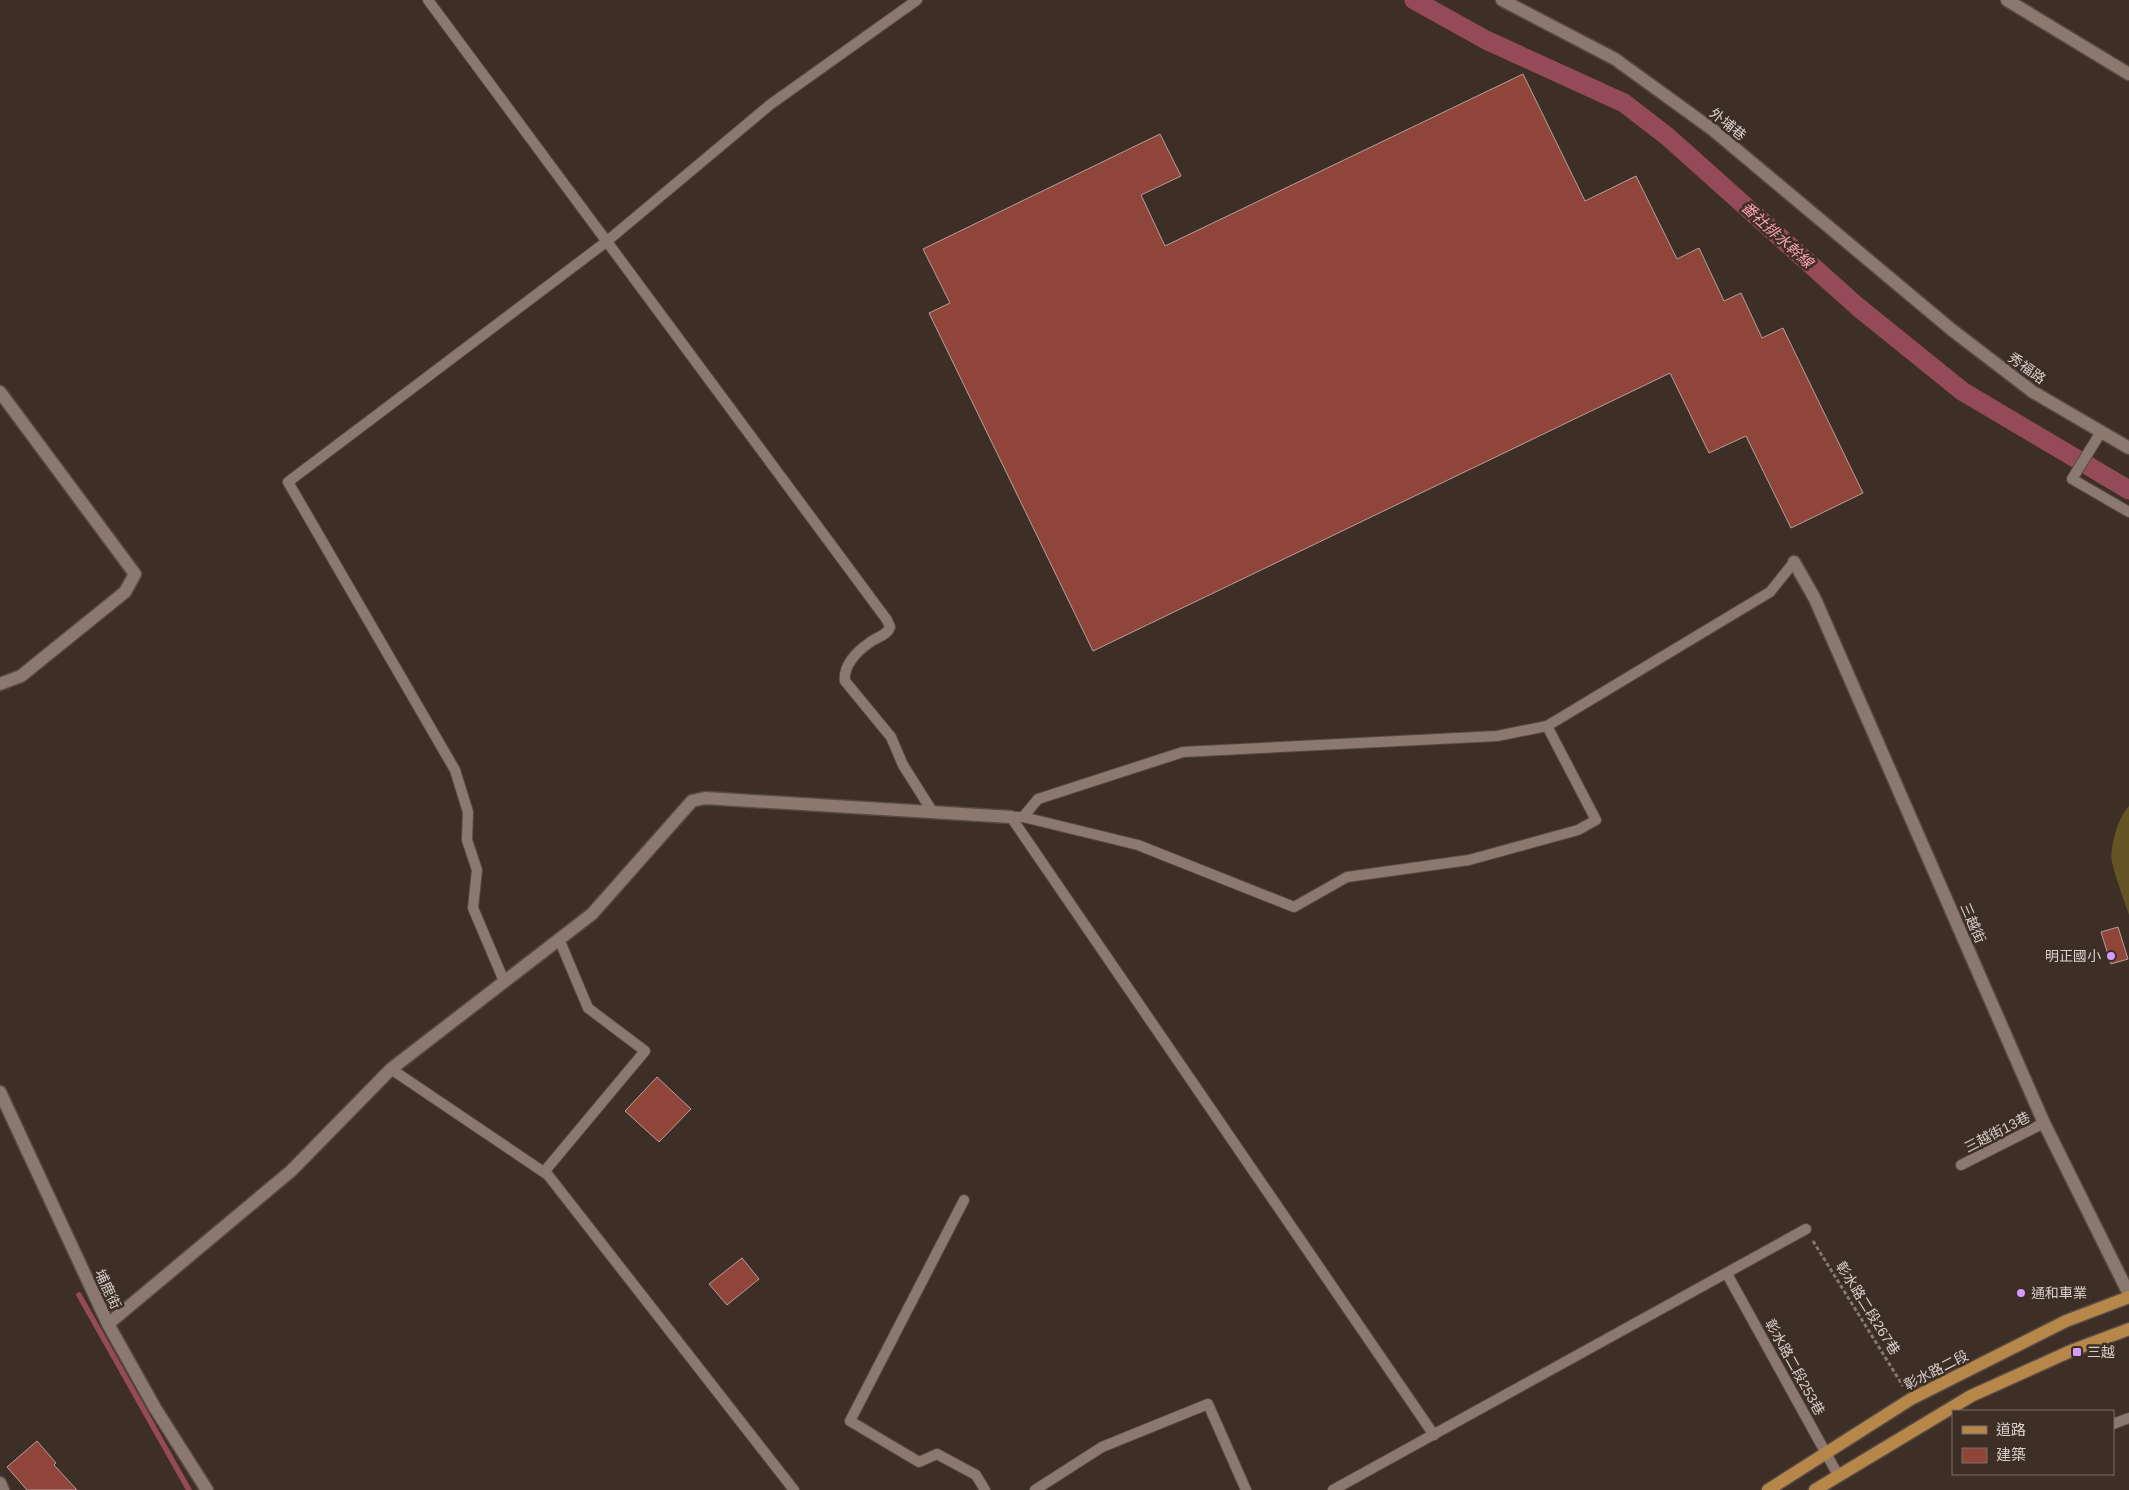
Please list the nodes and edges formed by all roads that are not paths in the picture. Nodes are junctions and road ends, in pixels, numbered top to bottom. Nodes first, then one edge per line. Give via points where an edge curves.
1 (428, 0) edge
2 (917, 0) edge
3 (1502, 0) edge
4 (2007, 0) edge
5 (2129, 74) edge
6 (606, 242) junction
7 (1915, 300) joint
8 (0, 392) edge
9 (2101, 432) junction
10 (2129, 448) edge
11 (2129, 512) edge
12 (1794, 562) joint
13 (0, 684) edge
14 (1548, 726) junction
15 (932, 811) junction
16 (1017, 817) junction
17 (559, 939) junction
18 (504, 981) junction
19 (391, 1070) junction
20 (0, 1092) edge
21 (2044, 1124) junction
22 (1961, 1165) dead end
23 (544, 1172) junction
24 (964, 1200) dead end
25 (1806, 1229) road end
26 (1727, 1274) junction
27 (2129, 1296) edge
28 (108, 1324) junction
29 (2129, 1329) edge
30 (2129, 1418) edge
31 (2114, 1424) edge
32 (1434, 1435) junction
33 (1827, 1452) junction
34 (1838, 1475) junction
35 (0, 1483) edge
36 (3, 1490) edge
37 (207, 1490) edge
38 (794, 1490) edge
39 (985, 1490) edge
40 (1035, 1490) edge
41 (1246, 1490) edge
42 (1333, 1490) edge
43 (1768, 1490) edge
44 (1815, 1490) edge

1 - 6 lane
2 - 6 lane via 771,104
3 - 7 street, 外埔巷 via 1615,59 1705,124
4 - 5 street
6 - 15 lane via 887,620 888,632 868,643 849,662 844,672 845,681 892,737 903,765
6 - 18 lane via 288,482 455,770 468,812 468,840 477,870 473,908
7 - 9 street, 秀福路 via 2033,392
8 - 13 street via 135,574 125,592 21,676
9 - 10 street, 秀福路
9 - 11 lane via 2072,479
12 - 14 lane via 1770,592
12 - 21 street, 三越街 via 1815,599
14 - 16 lane via 1497,736 1183,752 1038,799
14 - 16 lane via 1596,820 1578,830 1469,860 1347,877 1294,906 1138,845
15 - 16 street
15 - 17 street via 705,798 692,801 592,914
16 - 32 lane
17 - 18 street
17 - 23 lane via 588,1008 645,1051
18 - 19 street
19 - 23 lane
19 - 28 street via 290,1171
20 - 28 street, 埔鹿街
21 - 22 lane, 三越街13巷
21 - 27 street, 三越街
23 - 38 lane
24 - 39 lane via 850,1421 919,1462 937,1454 976,1475
25 - 26 lane
26 - 32 lane
26 - 33 lane, 彰水路二段253巷
27 - 33 main road, 彰水路二段 via 2066,1321 1912,1399
28 - 37 street, 埔鹿街 via 155,1408
29 - 34 main road via 2073,1350 1971,1396
30 - 31 lane
32 - 42 lane
33 - 34 lane, 彰水路二段253巷
33 - 43 main road, 彰水路二段
34 - 44 main road
35 - 36 street
40 - 41 lane via 1102,1447 1208,1404

